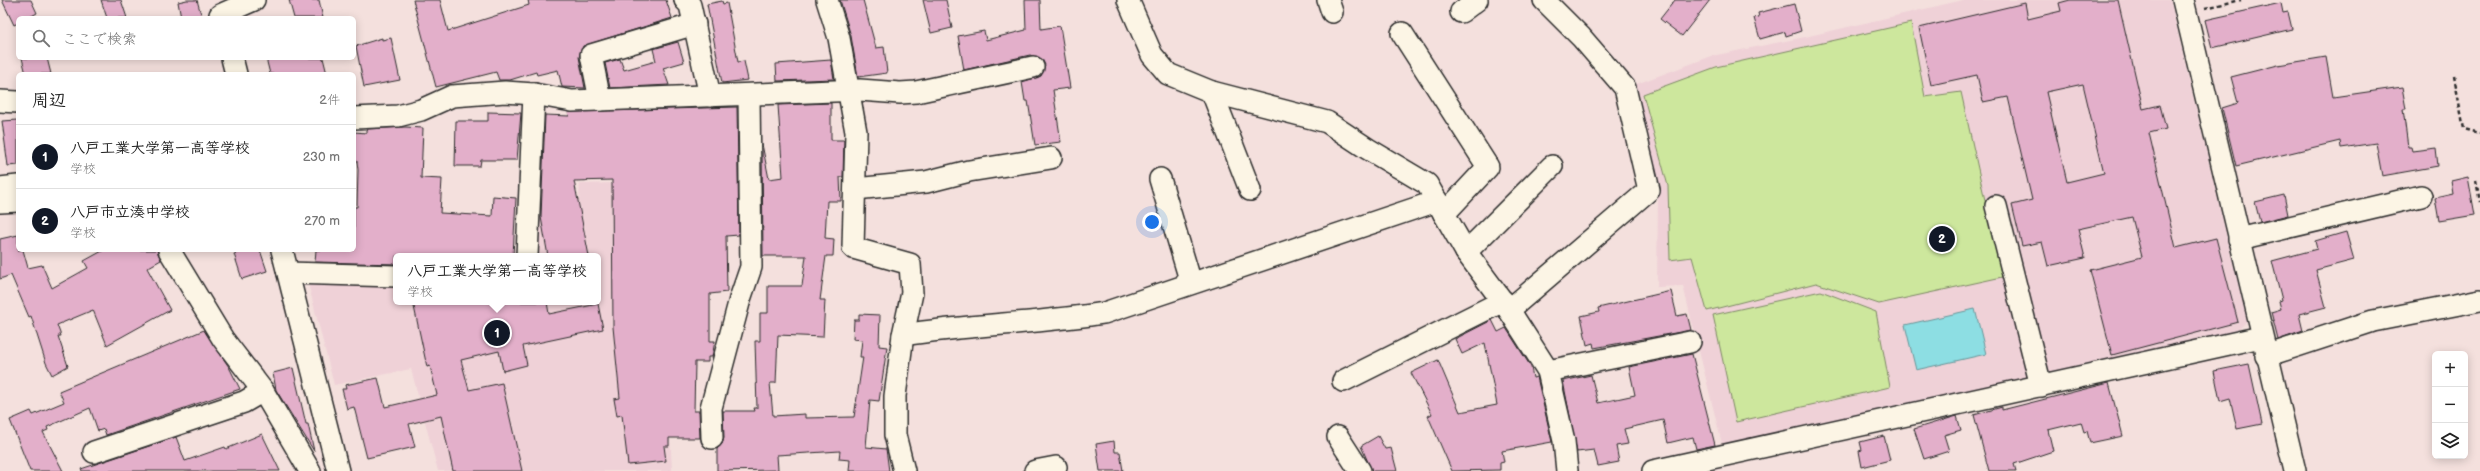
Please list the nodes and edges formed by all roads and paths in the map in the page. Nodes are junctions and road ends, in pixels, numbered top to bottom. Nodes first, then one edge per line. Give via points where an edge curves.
1 (254, 0) edge
2 (685, 0) edge
3 (827, 0) edge
4 (1128, 0) edge
5 (1544, 0) edge
6 (2241, 0) edge
7 (2184, 6) edge
8 (219, 11) edge
9 (695, 24) junction
10 (1402, 33) dead end
11 (232, 60) edge
12 (1033, 67) dead end
13 (236, 72) edge
14 (2454, 76) dead end
15 (850, 91) junction
16 (1212, 92) junction
17 (534, 94) junction
18 (749, 95) junction
19 (710, 96) junction
20 (600, 100) junction
21 (0, 101) edge
22 (16, 102) edge
23 (356, 118) edge
24 (2480, 133) edge
25 (1051, 158) dead end
26 (1552, 166) dead end
27 (1160, 179) dead end
28 (2476, 180) dead end
29 (16, 186) edge
30 (0, 188) edge
31 (855, 189) junction
32 (1250, 190) dead end
33 (2421, 196) dead end
34 (16, 201) edge
35 (0, 202) edge
36 (2480, 202) edge
37 (1996, 206) dead end
38 (1440, 208) junction
39 (2239, 240) junction
40 (170, 252) edge
41 (283, 252) edge
42 (1466, 252) junction
43 (527, 253) edge
44 (288, 273) junction
45 (393, 276) edge
46 (1190, 283) junction
47 (2480, 300) edge
48 (1506, 305) junction
49 (903, 335) junction
50 (1690, 342) dead end
51 (2264, 347) junction
52 (1548, 371) junction
53 (1343, 381) dead end
54 (2041, 386) junction
55 (263, 391) junction
56 (1338, 437) dead end
57 (712, 438) dead end
58 (94, 452) dead end
59 (1056, 467) dead end
60 (334, 470) edge
61 (310, 471) edge
62 (904, 471) edge
63 (1035, 471) edge
64 (1360, 471) edge
65 (1567, 471) edge
66 (1652, 471) edge
67 (2294, 471) edge

1 - 8 street
2 - 9 street via 690,5
3 - 15 street via 839,38
4 - 16 street via 1152,55 1168,74
5 - 48 street via 1581,37 1625,88 1649,190
6 - 7 path
7 - 39 street
9 - 19 street
9 - 20 street via 591,55
10 - 38 street via 1488,167
11 - 13 street
12 - 15 street via 916,92
14 - 24 path via 2464,129
15 - 18 street
15 - 31 street via 856,132
16 - 32 street
16 - 38 street via 1327,122 1427,184
17 - 20 street via 572,101
17 - 23 street via 505,92 452,96 421,110 398,116
17 - 43 street
18 - 19 street
18 - 57 street via 751,267 711,408
19 - 20 street
21 - 22 street
25 - 31 street via 969,171 926,182
26 - 42 street
27 - 46 street
28 - 36 path
29 - 30 street
31 - 49 street via 853,248 910,264 912,293
33 - 39 street
34 - 35 street
37 - 54 street
38 - 42 street
38 - 46 street
39 - 51 street
40 - 55 street via 223,339
41 - 44 street
42 - 48 street
44 - 45 street
44 - 60 street
46 - 49 street via 1104,313
47 - 51 street via 2372,321
48 - 52 street
48 - 53 street
49 - 62 street via 895,396 895,436
50 - 52 street
51 - 54 street
51 - 67 street
52 - 65 street via 1564,441
54 - 66 street
55 - 58 street via 238,404
55 - 61 street
56 - 64 street
59 - 63 street

